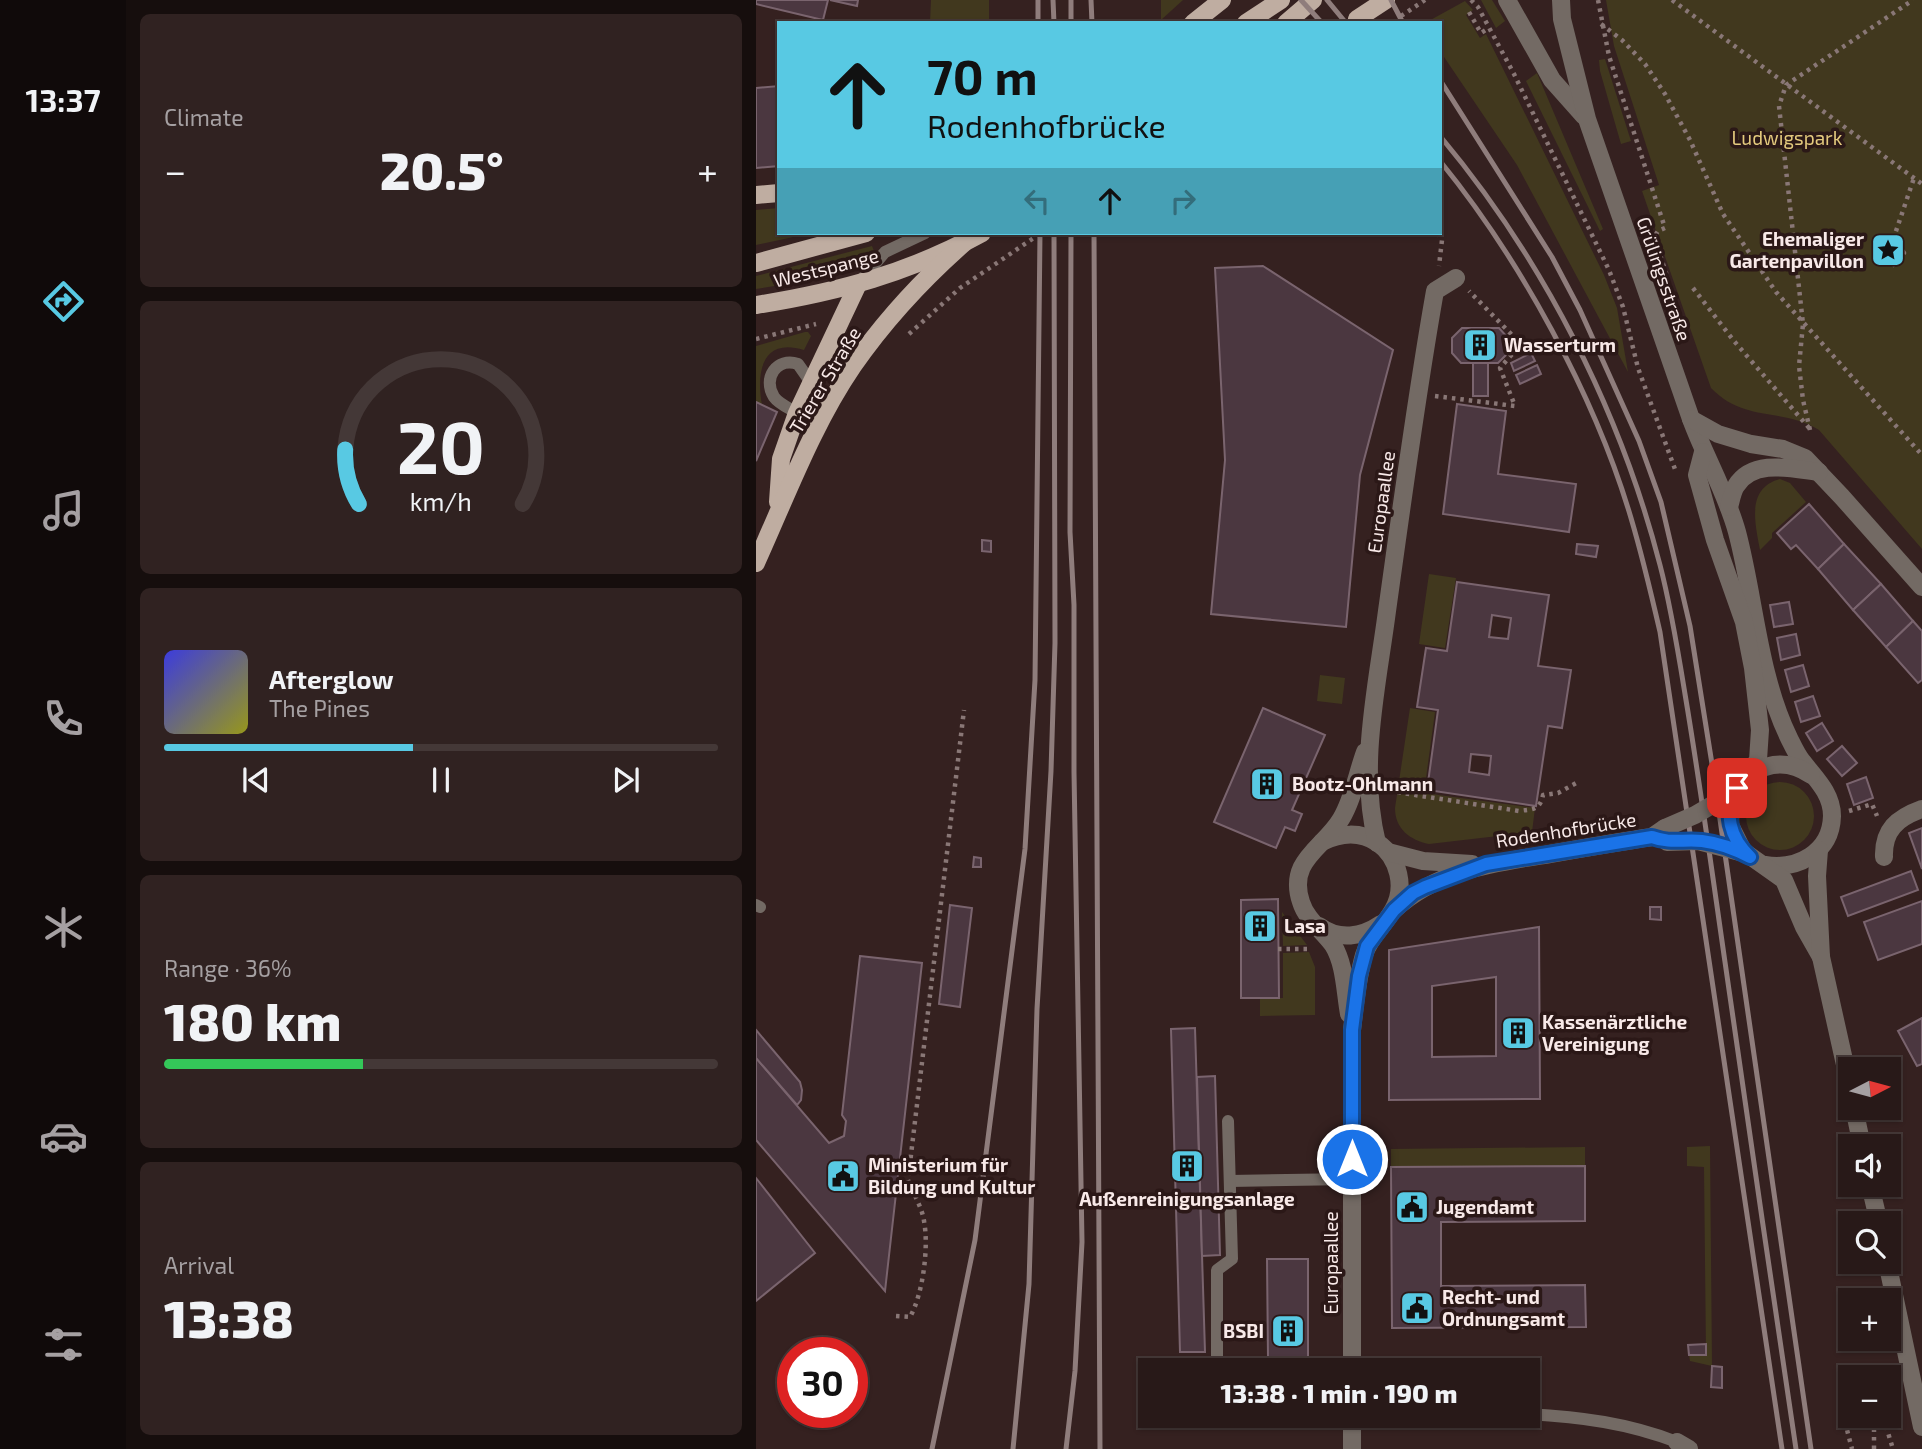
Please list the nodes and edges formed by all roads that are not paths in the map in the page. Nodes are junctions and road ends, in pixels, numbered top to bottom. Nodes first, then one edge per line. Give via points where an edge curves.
1 (1222, 0) edge
2 (1281, 0) edge
3 (1313, 0) edge
4 (1374, 0) edge
5 (1385, 0) edge
6 (1507, 0) edge
7 (1561, 0) edge
8 (1196, 21) edge
9 (1249, 21) edge
10 (1288, 21) edge
11 (1355, 21) edge
12 (1587, 119) junction
13 (777, 193) edge
14 (756, 195) edge
15 (859, 235) edge
16 (921, 235) edge
17 (978, 235) edge
18 (964, 243) junction
19 (756, 263) edge
20 (1456, 278) road end
21 (859, 284) junction
22 (756, 306) edge
23 (811, 381) junction
24 (828, 407) junction
25 (797, 413) junction
26 (1691, 419) junction
27 (1737, 441) junction
28 (1703, 452) junction
29 (1714, 470) junction
30 (1819, 472) junction
31 (1743, 478) junction
32 (1729, 507) junction
33 (777, 516) junction
34 (756, 563) edge
35 (1922, 587) edge
36 (1369, 743) junction
37 (1817, 779) junction
38 (1736, 789) junction
39 (1922, 808) edge
40 (1661, 836) junction
41 (1321, 842) junction
42 (1382, 847) junction
43 (1819, 850) junction
44 (1748, 854) junction
45 (1884, 857) dead end
46 (1486, 864) junction
47 (1389, 916) junction
48 (1311, 920) junction
49 (1821, 957) junction
50 (1352, 1030) junction
51 (1843, 1057) edge
52 (1228, 1121) dead end
53 (1352, 1179) junction
54 (1230, 1181) junction
55 (1890, 1274) edge
56 (1217, 1357) dead end
57 (1352, 1358) edge
58 (1540, 1414) edge
59 (1922, 1427) edge
60 (1352, 1428) edge
61 (1683, 1446) edge
62 (1352, 1449) edge

1 - 8 main road
2 - 9 main road
3 - 10 main road
4 - 11 main road
5 - 11 main road
6 - 12 street, Grülingsstraße via 1552,80
7 - 12 street, Grülingsstraße
12 - 26 street, Grülingsstraße
13 - 14 main road
15 - 19 main road, Westspange
16 - 21 lane via 885,252
17 - 18 main road, Westspange
18 - 21 main road, Westspange via 923,263
18 - 24 main road, Trierer Straße via 879,330
20 - 36 street, Europaallee via 1435,291
21 - 22 main road, Westspange
21 - 23 main road
23 - 24 lane
23 - 25 main road
23 - 25 lane via 792,362 771,372 769,387 775,399
24 - 33 main road, Trierer Straße
25 - 33 main road via 781,459
26 - 27 street
26 - 28 street, Grülingsstraße
27 - 28 street
27 - 30 street via 1783,449 1805,458
28 - 29 street, Grülingsstraße
28 - 38 street, Grülingsstraße via 1697,475 1744,622 1760,730 1758,760
29 - 31 street
29 - 32 street, Grülingsstraße
30 - 31 street via 1765,468
30 - 35 street
31 - 32 street via 1734,487
32 - 37 street, Grülingsstraße via 1771,685 1788,736
33 - 34 main road, Trierer Straße
36 - 41 street, Europaallee via 1340,820
36 - 42 street, Europaallee via 1370,810
37 - 38 street via 1800,768 1781,764 1761,767
37 - 43 street, Grülingsstraße via 1828,795 1832,815
38 - 40 street, Rodenhofbrücke, bridge
38 - 44 street, Grülingsstraße via 1730,825
39 - 45 street via 1891,827 1883,843
40 - 44 street, Rodenhofbrücke, bridge
40 - 46 street, Rodenhofbrücke
41 - 42 street via 1350,834
41 - 48 street, Europaallee via 1305,860 1298,883 1301,903
42 - 46 street, Rodenhofbrücke via 1423,861
42 - 47 street, Europaallee via 1396,865 1400,880
43 - 44 street via 1794,865 1779,867
43 - 49 street, Grülingsstraße
44 - 49 street, Grülingsstraße via 1784,880
46 - 47 street, Rodenhofbrücke via 1413,893
47 - 48 street via 1371,931 1355,936 1324,930
47 - 50 street, Europaallee via 1367,946
48 - 50 street, Europaallee via 1340,960
49 - 51 street, Grülingsstraße
50 - 53 street, Europaallee
52 - 54 lane
53 - 54 lane
53 - 57 street, Europaallee
54 - 56 lane via 1232,1259 1217,1270
55 - 59 street
58 - 61 lane via 1633,1426
60 - 62 street

